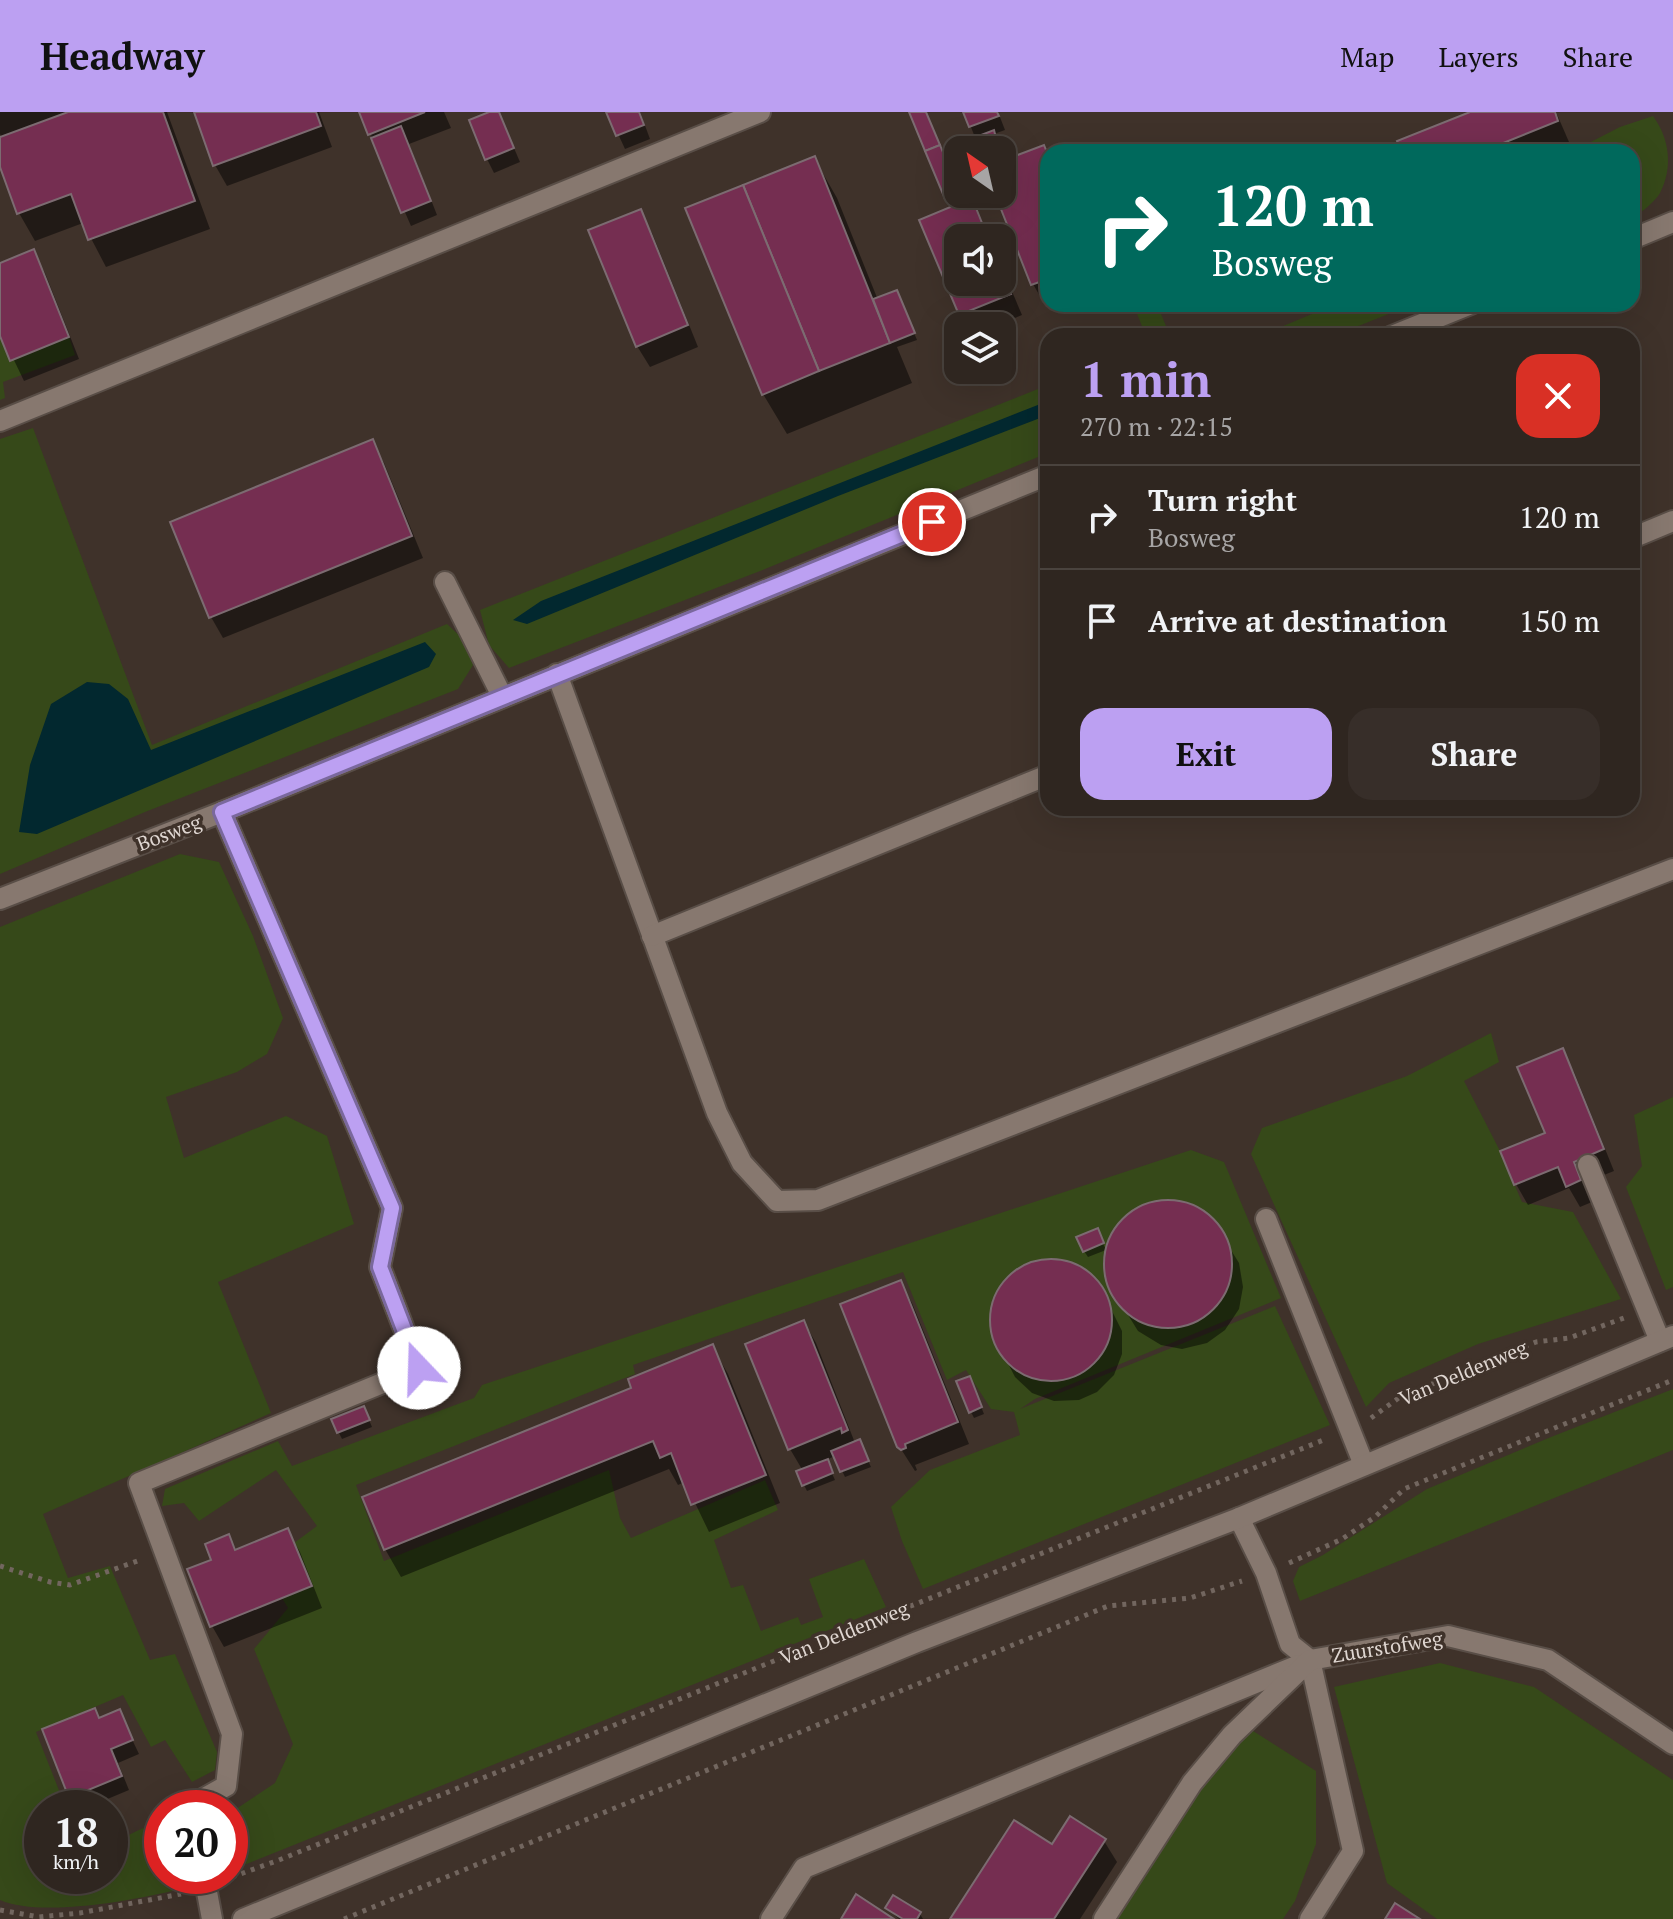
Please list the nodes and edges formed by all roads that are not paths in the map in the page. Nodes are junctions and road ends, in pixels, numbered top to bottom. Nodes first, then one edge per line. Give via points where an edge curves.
1 (760, 112) edge
2 (1673, 222) edge
3 (1640, 236) edge
4 (1451, 312) edge
5 (1412, 328) edge
6 (0, 421) edge
7 (1040, 478) edge
8 (1673, 521) edge
9 (1640, 535) edge
10 (445, 582) dead end
11 (557, 674) junction
12 (502, 696) junction
13 (1040, 778) edge
14 (222, 812) junction
15 (1673, 869) edge
16 (0, 899) edge
17 (652, 936) junction
18 (1588, 1165) dead end
19 (1266, 1219) dead end
20 (1666, 1338) edge
21 (1364, 1465) junction
22 (1239, 1518) junction
23 (1310, 1660) junction
24 (1673, 1744) edge
25 (219, 1790) edge
26 (208, 1894) edge
27 (212, 1919) edge
28 (243, 1919) edge
29 (771, 1919) edge
30 (1104, 1919) edge
31 (1310, 1919) edge

1 - 6 lane
2 - 3 lane
4 - 5 lane
7 - 11 lane, Bosweg
8 - 9 lane
10 - 12 lane
11 - 12 lane, Bosweg
11 - 17 lane
12 - 14 lane, Bosweg
13 - 17 lane
14 - 16 lane, Bosweg
14 - 25 lane via 392,1208 380,1267 419,1368 139,1483 232,1734 226,1786
15 - 17 lane via 818,1200 777,1201 742,1163 717,1113
18 - 20 lane via 1647,1309
19 - 21 lane
20 - 21 lane, Van Deldenweg
21 - 22 lane, Van Deldenweg
22 - 23 lane via 1266,1573 1290,1644
22 - 28 lane, Van Deldenweg via 917,1642
23 - 24 lane, Zuurstofweg via 1448,1636 1548,1660
23 - 29 lane via 804,1868
23 - 30 lane, Zuurstofweg via 1232,1735 1192,1783
23 - 31 lane via 1353,1851
26 - 27 lane

